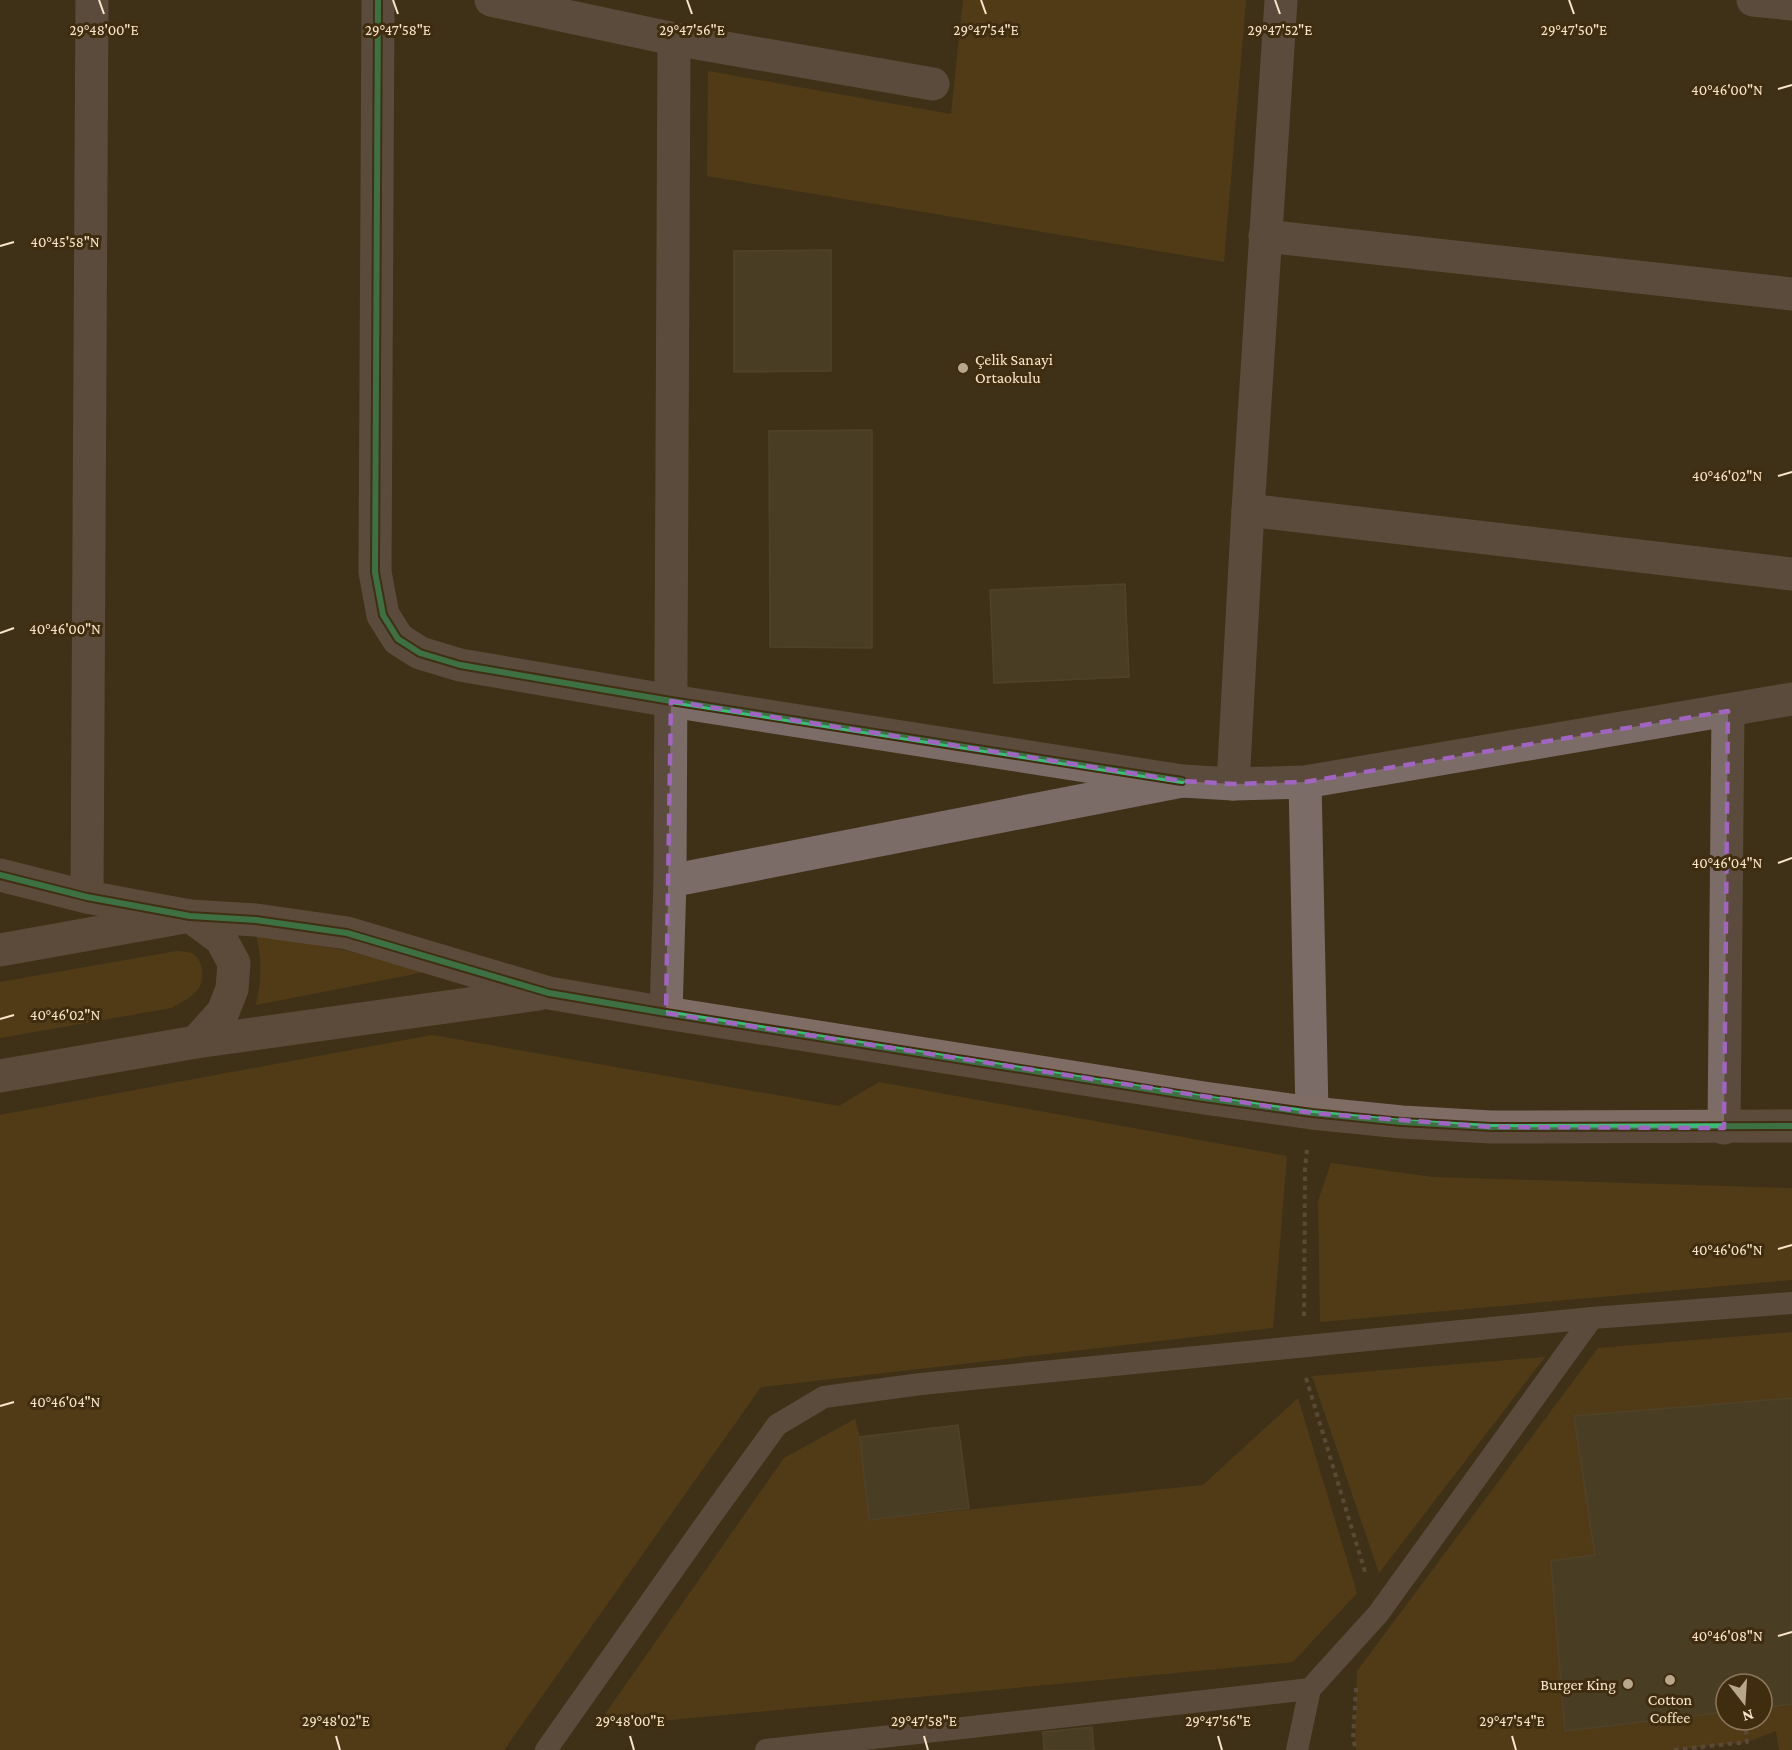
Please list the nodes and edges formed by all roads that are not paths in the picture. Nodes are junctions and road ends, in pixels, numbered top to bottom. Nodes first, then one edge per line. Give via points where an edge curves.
1 (92, 0) edge
2 (378, 0) edge
3 (491, 0) edge
4 (1281, 0) edge
5 (1752, 0) edge
6 (1792, 4) edge
7 (674, 39) junction
8 (933, 84) dead end
9 (1266, 236) junction
10 (1792, 294) edge
11 (1248, 510) junction
12 (1792, 574) edge
13 (1792, 699) edge
14 (671, 701) junction
15 (1728, 711) junction
16 (1182, 781) junction
17 (1305, 783) junction
18 (1233, 784) junction
19 (0, 875) edge
20 (670, 881) junction
21 (87, 897) junction
22 (190, 916) junction
23 (0, 950) edge
24 (549, 993) junction
25 (666, 1013) junction
26 (196, 1042) junction
27 (0, 1076) edge
28 (1312, 1113) junction
29 (1792, 1126) edge
30 (1724, 1128) junction
31 (1792, 1303) edge
32 (1592, 1318) junction
33 (1310, 1689) junction
34 (546, 1750) edge
35 (766, 1750) edge
36 (1298, 1750) edge

1 - 21 street
2 - 14 street via 375,572 383,615 398,639 420,653 440,659
3 - 7 street
4 - 9 street
5 - 6 street
7 - 8 street
7 - 14 street
9 - 10 street
9 - 11 street
11 - 12 street
11 - 18 street
13 - 15 street
14 - 16 street
14 - 20 street
15 - 17 street
15 - 30 street
16 - 18 street
16 - 20 street
17 - 18 street
17 - 28 street
19 - 21 street
20 - 25 street
21 - 22 street
22 - 23 street
22 - 24 street via 256,920 346,933
22 - 26 street via 221,939 234,963 232,989 223,1012
24 - 25 street
24 - 26 street
25 - 28 street
26 - 27 street
28 - 30 street via 1491,1127
29 - 30 street
31 - 32 lane
32 - 33 lane via 1378,1614
32 - 34 lane via 921,1384 824,1397 777,1425
33 - 35 lane
33 - 36 lane

